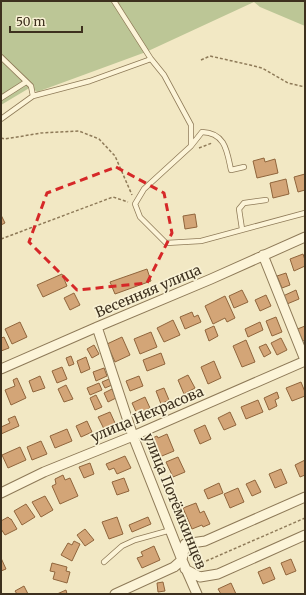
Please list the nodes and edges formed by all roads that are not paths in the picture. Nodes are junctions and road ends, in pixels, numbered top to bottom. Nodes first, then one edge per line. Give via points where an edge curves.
1 (114, 1) edge
2 (1, 57) edge
3 (151, 58) junction
4 (26, 82) junction
5 (34, 96) junction
6 (1, 98) edge
7 (1, 119) edge
8 (191, 146) junction
9 (244, 167) dead end
10 (266, 200) dead end
11 (305, 213) edge
12 (242, 229) junction
13 (305, 237) edge
14 (262, 255) junction
15 (97, 327) junction
16 (305, 361) edge
17 (1, 369) edge
18 (133, 436) junction
19 (1, 493) edge
20 (305, 497) edge
21 (171, 530) junction
22 (305, 535) edge
23 (182, 560) junction
24 (104, 562) dead end
25 (174, 567) junction
26 (186, 569) junction
27 (115, 594) edge
28 (197, 594) edge

1 - 3 lane
2 - 4 lane
3 - 5 lane via 90,81
3 - 8 lane via 164,75 191,125
4 - 5 lane via 31,86
4 - 6 lane
5 - 7 lane
8 - 9 lane via 202,132 212,134 221,139 226,148 231,170
8 - 12 lane via 144,189 136,204 140,217 166,243 201,241
10 - 12 lane via 244,203 239,208
11 - 12 lane
13 - 14 street, Весенняя улица
14 - 15 street, Весенняя улица via 211,280
14 - 16 street
15 - 17 street, Весенняя улица
15 - 18 street, улица Потёмкинцев
16 - 18 street, улица Некрасова
18 - 19 street, улица Некрасова via 44,472
18 - 21 street, улица Потёмкинцев
20 - 23 street via 205,541 185,544
21 - 23 street, улица Потёмкинцев
21 - 24 lane via 122,546
22 - 26 street via 218,574 200,577
23 - 25 street
23 - 26 street, улица Потёмкинцев
25 - 26 street
25 - 27 street
26 - 28 street, улица Потёмкинцев

